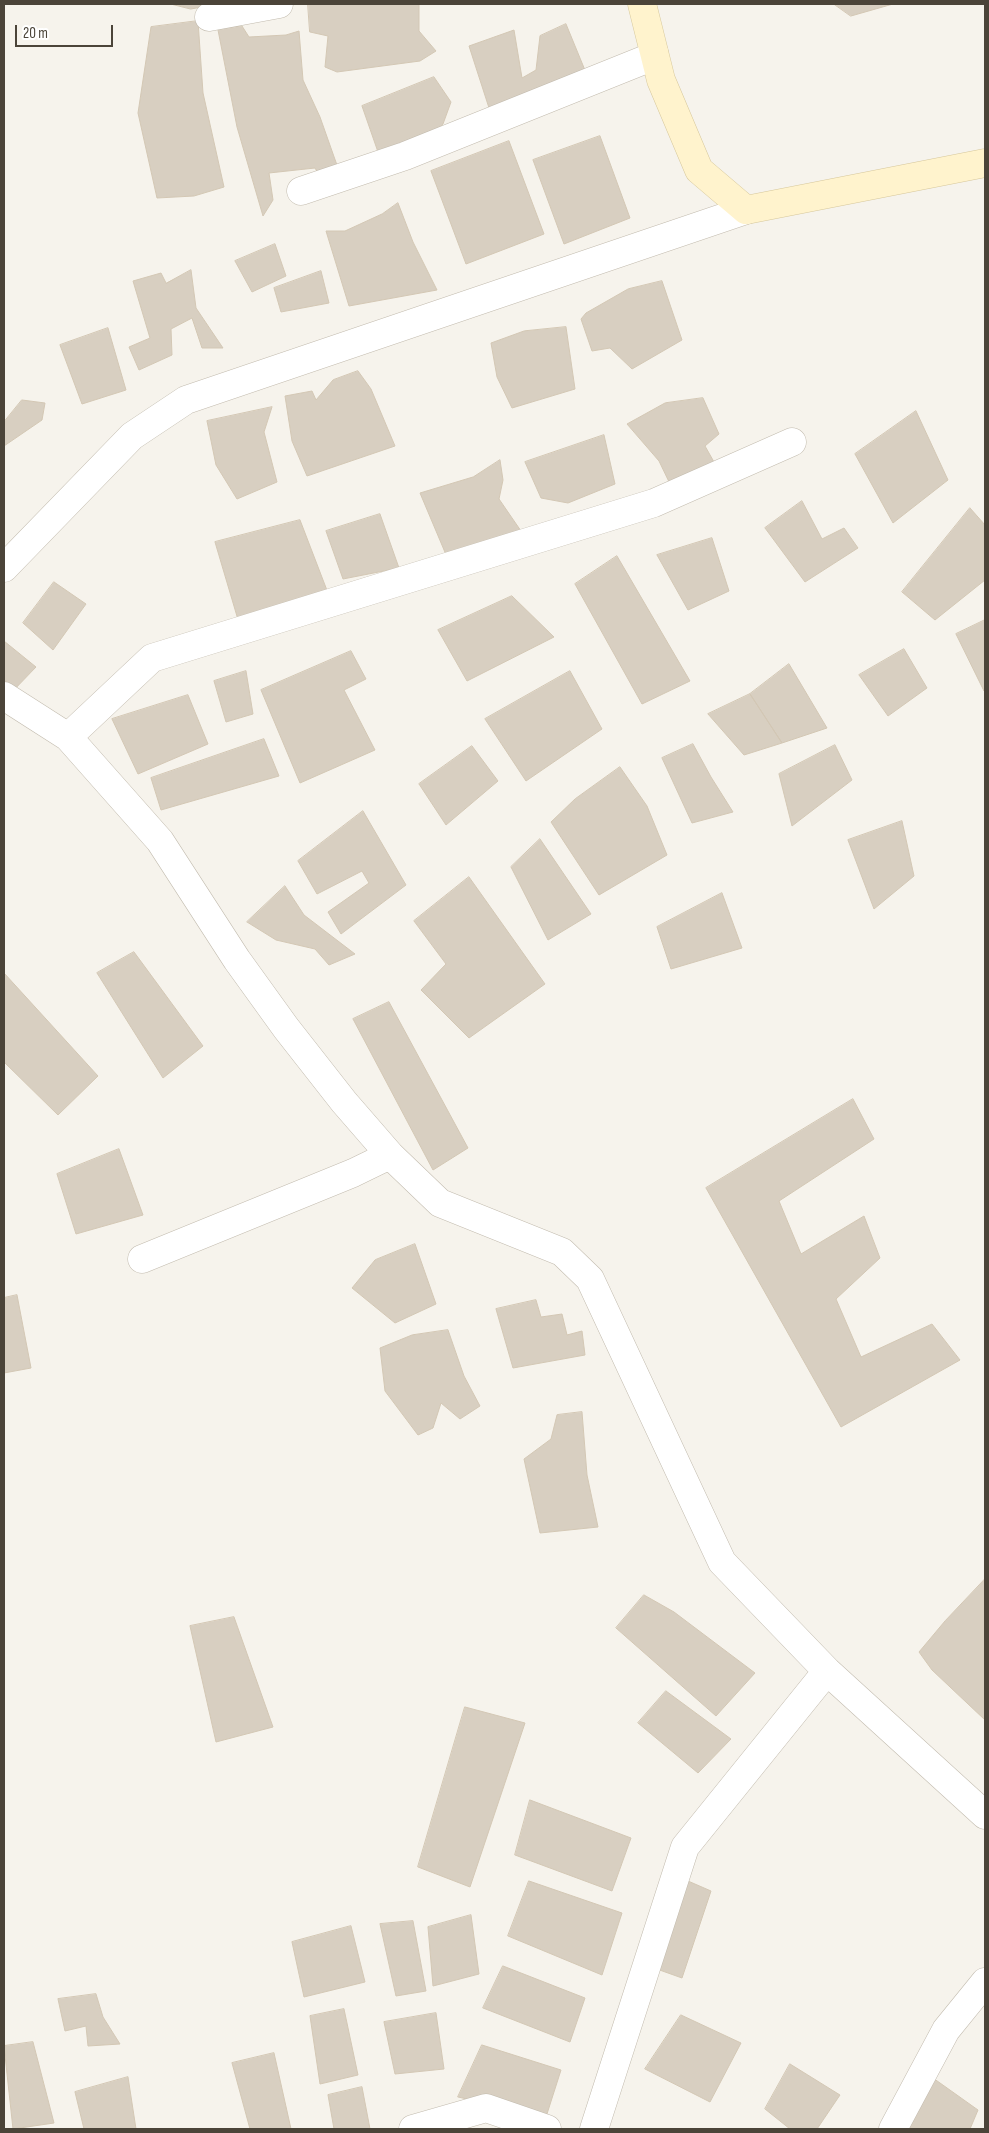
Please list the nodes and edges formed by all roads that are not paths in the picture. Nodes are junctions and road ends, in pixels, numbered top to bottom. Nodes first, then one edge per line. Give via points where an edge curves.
1 (279, 4) edge
2 (642, 4) edge
3 (209, 17) dead end
4 (654, 53) junction
5 (985, 163) edge
6 (300, 191) dead end
7 (746, 210) junction
8 (792, 442) dead end
9 (4, 568) edge
10 (4, 696) edge
11 (68, 737) junction
12 (390, 1155) junction
13 (142, 1259) dead end
14 (827, 1671) junction
15 (985, 1815) edge
16 (985, 1982) edge
17 (412, 2129) edge
18 (546, 2129) edge
19 (594, 2129) edge
20 (892, 2129) edge

1 - 3 street
2 - 4 street
4 - 6 street via 649,58 405,156
4 - 7 street via 661,80 699,170
5 - 7 street
7 - 9 street via 186,400 132,436
8 - 11 street via 654,503 152,658
10 - 11 street
11 - 12 street via 160,841 242,968 344,1102
12 - 13 street
12 - 14 street via 440,1203 562,1252 590,1279 722,1562
14 - 15 street
14 - 19 street via 685,1847
16 - 20 street via 946,2030
17 - 18 street via 486,2108

